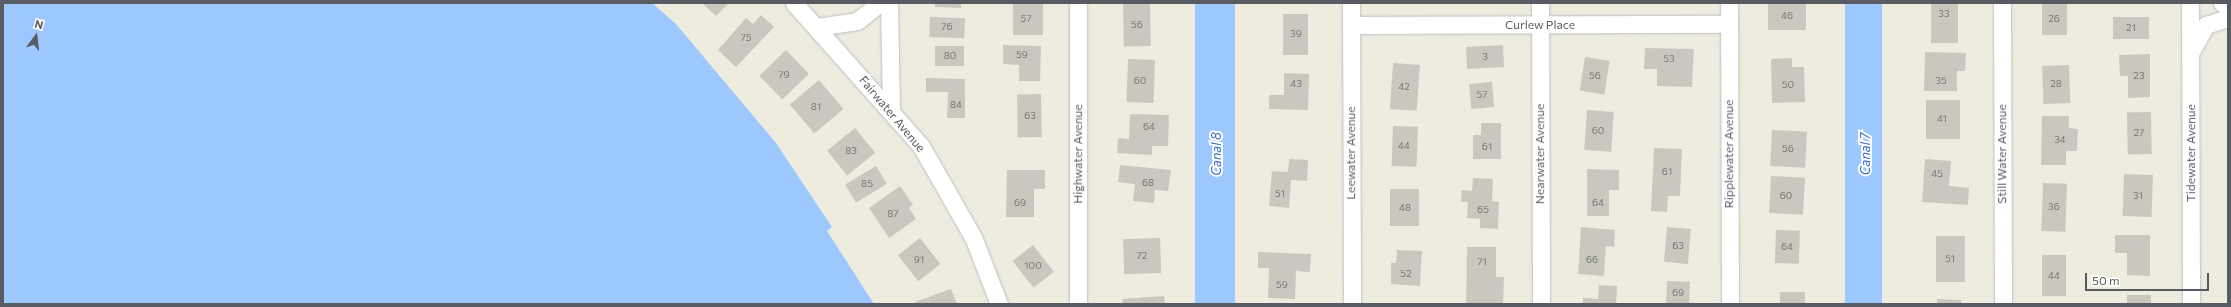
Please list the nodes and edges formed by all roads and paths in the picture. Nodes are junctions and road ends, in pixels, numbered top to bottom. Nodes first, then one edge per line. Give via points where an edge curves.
1 (794, 3) edge
2 (880, 3) edge
3 (889, 3) edge
4 (1078, 3) edge
5 (1351, 3) edge
6 (1540, 3) edge
7 (1729, 3) edge
8 (2002, 3) edge
9 (2190, 3) edge
10 (2222, 3) edge
11 (2228, 7) edge
12 (2228, 18) edge
13 (1729, 24) junction
14 (1351, 25) junction
15 (1540, 25) junction
16 (817, 27) junction
17 (2190, 54) junction
18 (891, 112) junction
19 (999, 304) edge
20 (1078, 304) edge
21 (1352, 304) edge
22 (1541, 304) edge
23 (1730, 304) edge
24 (2003, 304) edge
25 (2191, 304) edge

1 - 16 street, Fairwater Avenue
2 - 16 street via 857,21
3 - 18 street
4 - 20 street, Highwater Avenue
5 - 14 street, Leewater Avenue
6 - 15 street, Nearwater Avenue
7 - 13 street, Ripplewater Avenue
8 - 24 street, Still Water Avenue
9 - 17 street, Tidewater Avenue
10 - 11 street
12 - 17 street via 2206,24
13 - 15 street, Curlew Place
13 - 23 street, Ripplewater Avenue
14 - 15 street, Curlew Place
14 - 21 street, Leewater Avenue
15 - 22 street, Nearwater Avenue
16 - 18 street, Fairwater Avenue
17 - 25 street, Tidewater Avenue
18 - 19 street, Fairwater Avenue via 920,146 958,207

